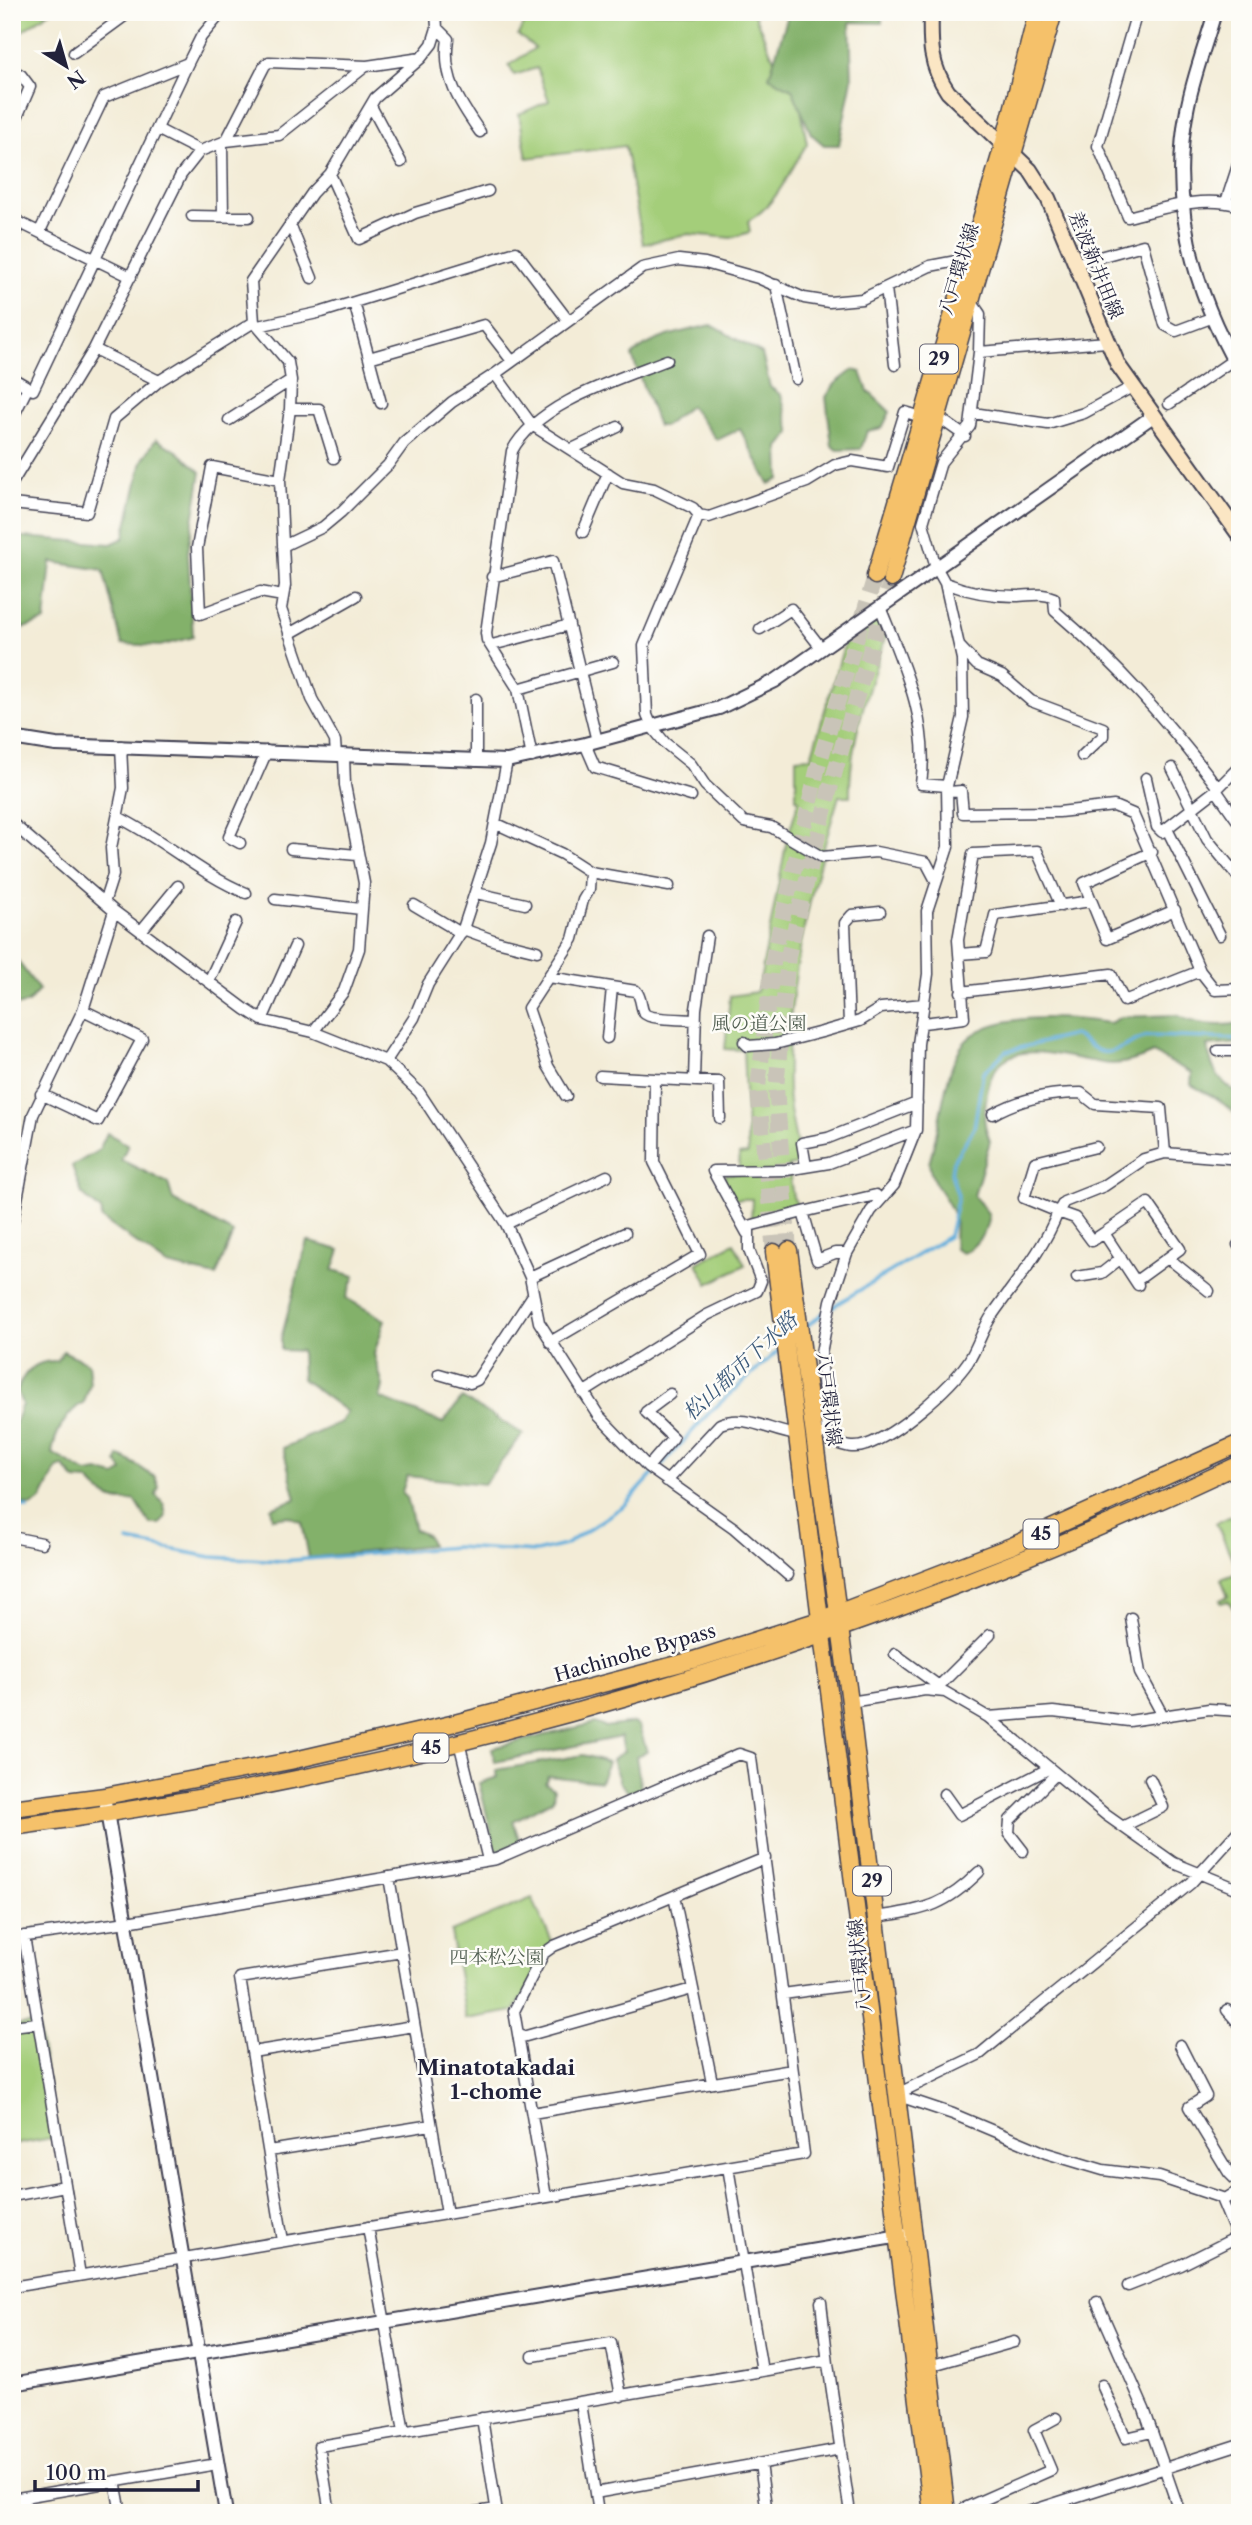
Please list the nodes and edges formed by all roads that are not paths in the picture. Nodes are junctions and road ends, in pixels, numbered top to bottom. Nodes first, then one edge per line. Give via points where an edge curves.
1 (130, 12) edge
2 (222, 12) edge
3 (436, 12) edge
4 (931, 12) edge
5 (1037, 12) edge
6 (1054, 12) edge
7 (1137, 12) edge
8 (1215, 12) edge
9 (437, 28) junction
10 (74, 53) dead end
11 (421, 58) junction
12 (188, 63) junction
13 (367, 66) junction
14 (12, 70) edge
15 (371, 106) junction
16 (12, 129) edge
17 (157, 129) junction
18 (480, 132) dead end
19 (224, 142) junction
20 (1009, 147) junction
21 (200, 151) junction
22 (1240, 159) edge
23 (401, 162) dead end
24 (330, 174) junction
25 (488, 191) dead end
26 (1226, 202) junction
27 (1182, 203) junction
28 (1240, 206) edge
29 (192, 216) dead end
30 (223, 216) junction
31 (249, 217) dead end
32 (15, 220) edge
33 (290, 224) junction
34 (40, 231) junction
35 (12, 253) edge
36 (96, 259) junction
37 (967, 260) junction
38 (1074, 264) junction
39 (131, 277) junction
40 (312, 278) dead end
41 (776, 285) junction
42 (886, 288) junction
43 (971, 301) junction
44 (354, 302) junction
45 (1211, 318) junction
46 (567, 319) junction
47 (256, 323) junction
48 (1107, 342) junction
49 (94, 349) junction
50 (979, 352) junction
51 (369, 358) junction
52 (667, 360) dead end
53 (1233, 360) junction
54 (512, 361) junction
55 (895, 365) dead end
56 (1240, 372) edge
57 (495, 374) junction
58 (12, 378) edge
59 (796, 379) dead end
60 (291, 380) junction
61 (159, 381) junction
62 (28, 387) junction
63 (1132, 387) junction
64 (382, 403) dead end
65 (1170, 404) dead end
66 (290, 409) junction
67 (973, 413) junction
68 (1153, 416) junction
69 (930, 417) junction
70 (12, 419) edge
71 (229, 420) dead end
72 (532, 425) junction
73 (618, 427) dead end
74 (964, 436) junction
75 (572, 449) junction
76 (334, 458) dead end
77 (608, 473) junction
78 (280, 480) junction
79 (12, 483) edge
80 (12, 504) edge
81 (699, 515) junction
82 (583, 532) dead end
83 (1240, 536) edge
84 (284, 546) junction
85 (936, 568) junction
86 (492, 577) junction
87 (883, 578) tunnel mouth
88 (945, 583) junction
89 (283, 596) junction
90 (356, 596) dead end
91 (880, 607) junction
92 (569, 625) junction
93 (760, 629) dead end
94 (289, 634) junction
95 (492, 646) junction
96 (960, 646) junction
97 (822, 649) junction
98 (613, 662) dead end
99 (580, 671) junction
100 (518, 689) junction
101 (476, 699) dead end
102 (652, 727) junction
103 (12, 738) edge
104 (591, 743) junction
105 (121, 746) junction
106 (267, 751) junction
107 (340, 755) junction
108 (1083, 756) dead end
109 (532, 757) junction
110 (476, 761) junction
111 (507, 761) junction
112 (1240, 766) edge
113 (1172, 768) dead end
114 (1146, 778) dead end
115 (948, 789) junction
116 (1217, 789) junction
117 (691, 796) dead end
118 (1191, 810) junction
119 (118, 817) junction
120 (12, 823) edge
121 (495, 823) junction
122 (1240, 824) edge
123 (1167, 829) junction
124 (240, 843) dead end
125 (291, 849) dead end
126 (1152, 852) junction
127 (356, 855) junction
128 (590, 872) junction
129 (935, 879) junction
130 (1240, 879) edge
131 (178, 886) dead end
132 (669, 886) dead end
133 (246, 893) dead end
134 (476, 893) junction
135 (275, 899) dead end
136 (105, 900) junction
137 (1091, 901) junction
138 (526, 904) dead end
139 (414, 905) dead end
140 (1061, 905) junction
141 (361, 909) junction
142 (1175, 910) junction
143 (114, 911) junction
144 (880, 912) dead end
145 (236, 922) dead end
146 (141, 931) junction
147 (462, 931) junction
148 (1220, 935) dead end
149 (707, 936) dead end
150 (295, 946) dead end
151 (537, 951) dead end
152 (959, 954) junction
153 (1200, 971) junction
154 (549, 977) junction
155 (209, 981) junction
156 (612, 988) junction
157 (1240, 989) edge
158 (961, 992) junction
159 (923, 1004) junction
160 (83, 1010) junction
161 (262, 1020) junction
162 (696, 1020) junction
163 (923, 1023) junction
164 (849, 1024) junction
165 (313, 1032) junction
166 (607, 1038) dead end
167 (744, 1042) dead end
168 (1218, 1051) dead end
169 (1240, 1051) edge
170 (386, 1061) junction
171 (600, 1076) dead end
172 (655, 1079) junction
173 (694, 1081) junction
174 (41, 1094) junction
175 (566, 1096) dead end
176 (917, 1103) junction
177 (993, 1114) dead end
178 (720, 1118) dead end
179 (916, 1130) junction
180 (1096, 1147) dead end
181 (1165, 1153) junction
182 (1240, 1159) edge
183 (806, 1166) junction
184 (607, 1176) dead end
185 (876, 1195) dead end
186 (803, 1212) junction
187 (1058, 1212) junction
188 (506, 1224) junction
189 (12, 1226) edge
190 (625, 1233) dead end
191 (747, 1233) junction
192 (1104, 1233) junction
193 (781, 1251) tunnel mouth
194 (847, 1253) junction
195 (1121, 1258) junction
196 (1168, 1258) junction
197 (530, 1278) junction
198 (1077, 1278) dead end
199 (1209, 1291) dead end
200 (533, 1295) junction
201 (550, 1342) junction
202 (439, 1374) dead end
203 (583, 1393) junction
204 (670, 1394) dead end
205 (812, 1435) junction
206 (1240, 1443) edge
207 (1240, 1464) edge
208 (648, 1467) junction
209 (667, 1481) junction
210 (12, 1537) edge
211 (42, 1543) dead end
212 (788, 1575) dead end
213 (837, 1613) junction
214 (1131, 1618) dead end
215 (819, 1620) junction
216 (840, 1631) junction
217 (990, 1635) dead end
218 (823, 1637) junction
219 (895, 1654) dead end
220 (937, 1688) junction
221 (850, 1702) junction
222 (1240, 1710) edge
223 (1163, 1716) junction
224 (988, 1717) junction
225 (458, 1742) junction
226 (1052, 1772) junction
227 (1150, 1779) dead end
228 (944, 1794) dead end
229 (105, 1796) junction
230 (12, 1808) edge
231 (108, 1814) junction
232 (1124, 1826) junction
233 (12, 1827) edge
234 (1240, 1829) edge
235 (1023, 1851) dead end
236 (765, 1858) junction
237 (488, 1860) junction
238 (979, 1872) dead end
239 (1201, 1873) junction
240 (389, 1877) junction
241 (1240, 1890) edge
242 (674, 1896) junction
243 (877, 1917) junction
244 (127, 1922) junction
245 (18, 1937) edge
246 (402, 1952) junction
247 (865, 1983) junction
248 (692, 1989) junction
249 (783, 1994) junction
250 (1227, 2010) dead end
251 (37, 2023) junction
252 (1240, 2025) edge
253 (12, 2026) edge
254 (414, 2026) junction
255 (519, 2038) junction
256 (1180, 2045) dead end
257 (252, 2052) junction
258 (792, 2070) junction
259 (712, 2082) junction
260 (895, 2095) junction
261 (532, 2113) junction
262 (431, 2125) junction
263 (269, 2151) junction
264 (728, 2167) junction
265 (1240, 2184) edge
266 (65, 2186) junction
267 (1240, 2190) edge
268 (12, 2196) edge
269 (546, 2197) junction
270 (1225, 2199) junction
271 (447, 2214) junction
272 (368, 2227) junction
273 (906, 2235) junction
274 (283, 2241) junction
275 (183, 2259) junction
276 (744, 2261) junction
277 (80, 2275) junction
278 (1128, 2286) dead end
279 (12, 2287) edge
280 (821, 2302) dead end
281 (1097, 2302) dead end
282 (385, 2322) junction
283 (1014, 2342) dead end
284 (199, 2352) junction
285 (533, 2356) dead end
286 (828, 2364) junction
287 (929, 2365) junction
288 (762, 2371) junction
289 (12, 2384) edge
290 (1102, 2385) dead end
291 (621, 2396) junction
292 (581, 2403) junction
293 (1056, 2417) dead end
294 (482, 2418) junction
295 (404, 2431) junction
296 (1152, 2432) junction
297 (1240, 2444) edge
298 (841, 2449) junction
299 (217, 2464) junction
300 (760, 2464) junction
301 (1164, 2469) junction
302 (115, 2481) junction
303 (594, 2493) junction
304 (24, 2497) junction
305 (12, 2499) edge
306 (496, 2511) edge
307 (27, 2513) edge
308 (121, 2513) edge
309 (226, 2513) edge
310 (330, 2513) edge
311 (471, 2513) edge
312 (598, 2513) edge
313 (767, 2513) edge
314 (850, 2513) edge
315 (932, 2513) edge
316 (947, 2513) edge
317 (965, 2513) edge
318 (1025, 2513) edge
319 (1180, 2513) edge

1 - 10 street
2 - 12 street via 201,37
3 - 9 street
4 - 20 main road, 差波新井田線 via 929,44 938,77 948,92
5 - 20 main road, 八戸環状線 / 29
6 - 20 main road, 八戸環状線 / 29
7 - 27 street via 1098,146 1128,217
8 - 27 street via 1187,110
9 - 11 street
9 - 18 street via 448,39 447,72 456,97
11 - 13 street
11 - 15 street
12 - 17 street
12 - 34 street via 104,97
13 - 19 street via 279,135
13 - 19 street via 269,62
14 - 16 street via 30,87
15 - 23 street
15 - 24 street
17 - 21 street
17 - 36 street
19 - 21 street
19 - 30 street
20 - 37 main road, 八戸環状線 / 29
20 - 38 main road, 差波新井田線 via 1048,198
20 - 43 main road, 八戸環状線 / 29
21 - 39 street via 181,175
22 - 26 street
24 - 25 street via 359,239 415,213
24 - 33 street
26 - 27 street
26 - 28 street
27 - 45 street via 1190,257
29 - 30 street
30 - 31 street
32 - 34 street
32 - 35 street
33 - 40 street
33 - 47 street via 251,281
34 - 36 street
36 - 39 street
36 - 62 street via 33,390
37 - 42 street via 930,265
37 - 69 main road, 八戸環状線 / 29
38 - 45 street via 1143,245 1165,325 1176,331
38 - 48 main road, 差波新井田線
39 - 49 street
41 - 42 street via 804,298 829,302 862,299
41 - 46 street via 705,263 657,263 642,268
41 - 59 street
42 - 55 street
43 - 50 street via 980,314
43 - 69 main road, 八戸環状線 / 29
44 - 46 street via 516,252
44 - 47 street
44 - 51 street
45 - 53 street
46 - 54 street
47 - 60 street via 288,362
47 - 61 street
48 - 50 street
48 - 63 main road, 差波新井田線
49 - 61 street
49 - 79 street
50 - 67 street
51 - 54 street via 484,325
51 - 64 street
52 - 72 street via 558,407
53 - 56 street
53 - 65 street
54 - 57 street
57 - 72 street
57 - 84 street via 416,432 332,519
58 - 62 street
60 - 66 street
60 - 71 street
61 - 80 street via 114,419 87,512
62 - 70 street
63 - 67 street via 1084,413 1048,425
63 - 68 main road, 差波新井田線
66 - 76 street via 319,409
66 - 78 street
67 - 74 street
68 - 83 main road, 差波新井田線
68 - 85 street
69 - 74 street
69 - 81 street via 905,412 888,467 852,461 835,465 772,496 709,517
69 - 87 main road, 八戸環状線 / 29
72 - 75 street
72 - 86 street via 512,450
73 - 75 street
74 - 85 street via 941,462 923,523
75 - 77 street
77 - 81 street via 630,486 675,498
77 - 82 street
78 - 84 street
78 - 89 street via 212,467 197,548 200,614 260,593
81 - 102 street via 644,646 647,715
84 - 89 street
85 - 88 street
85 - 91 street
86 - 92 street via 553,561
86 - 95 street via 486,633
88 - 96 street
88 - 116 street via 1015,596 1045,593 1054,598 1055,611 1134,683 1143,699 1171,724
89 - 94 street via 281,609
90 - 94 street
91 - 97 street
91 - 115 street via 923,732 921,784
92 - 95 street
92 - 99 street
93 - 97 street via 791,609
94 - 107 street via 312,699
95 - 100 street
96 - 108 street via 977,665 1002,676 1031,701 1103,728 1103,736
96 - 115 street via 963,716
97 - 102 street via 748,695
98 - 99 street
99 - 100 street
99 - 104 street
100 - 109 street
101 - 110 street
102 - 104 street
102 - 129 street via 744,821 771,827 822,857 876,852 926,862
103 - 105 street via 56,745
104 - 109 street
104 - 117 street via 595,767
105 - 106 street
105 - 119 street via 123,788
106 - 107 street
106 - 124 street via 229,837
107 - 110 street
107 - 127 street
109 - 111 street
110 - 111 street
111 - 121 street
112 - 116 street
113 - 118 street
114 - 123 street via 1157,827 1162,832
115 - 126 street via 961,791 962,813 1125,808 1139,822
115 - 129 street via 948,847
116 - 118 street
116 - 122 street
118 - 123 street
118 - 130 street via 1217,853
119 - 133 street
119 - 136 street via 111,848 113,875
120 - 136 street
121 - 128 street
121 - 134 street
123 - 148 street
125 - 127 street
126 - 137 street via 1084,883
126 - 142 street
127 - 141 street via 364,883
128 - 132 street
128 - 154 street via 573,939
129 - 159 street via 927,911 928,974
131 - 146 street
134 - 138 street
134 - 147 street
135 - 141 street
136 - 143 street
137 - 140 street
137 - 142 street via 1107,939
139 - 147 street
140 - 152 street via 995,915 986,952
140 - 152 street via 1037,851 973,854
141 - 165 street via 352,977
142 - 153 street
143 - 146 street
143 - 160 street
144 - 164 street via 852,915 845,923
145 - 155 street
146 - 155 street
147 - 151 street
147 - 170 street
149 - 162 street
150 - 161 street
152 - 158 street
153 - 157 street via 1215,990
153 - 158 street via 1125,1002 1111,974
154 - 156 street
154 - 175 street via 528,1007 548,1066
155 - 161 street
156 - 162 street via 636,991 649,1017
156 - 166 street
158 - 163 street via 964,1018
159 - 163 street
159 - 164 street via 881,1009
160 - 174 street
160 - 174 street via 142,1039 98,1122
161 - 165 street
162 - 173 street
163 - 176 street
164 - 167 street via 775,1044 748,1046
165 - 170 street
168 - 169 street
170 - 188 street via 430,1106
171 - 172 street
172 - 173 street
172 - 201 street via 654,1162 700,1254
173 - 178 street via 719,1082
174 - 189 street
176 - 179 street
176 - 183 street via 828,1138 802,1143
177 - 181 street via 1051,1093 1081,1093 1095,1104 1161,1108
179 - 183 street via 829,1163
179 - 194 street via 894,1185 871,1211
180 - 187 street via 1035,1162 1024,1198
181 - 182 street
181 - 187 street via 1144,1159 1104,1186 1064,1202
183 - 191 street via 713,1171
184 - 188 street
185 - 186 street
186 - 191 street via 749,1226
186 - 194 street via 817,1260
187 - 192 street via 1075,1218 1092,1241
187 - 205 street via 1028,1270 982,1329 969,1361 945,1387 896,1429 865,1446 849,1448
188 - 197 street
190 - 197 street
191 - 203 street via 761,1281 757,1291 707,1315
192 - 195 street
192 - 196 street via 1148,1203 1180,1249
193 - 205 main road, 八戸環状線 / 29
194 - 205 street via 821,1353
195 - 196 street via 1137,1283
195 - 198 street via 1102,1273
196 - 199 street
197 - 200 street
200 - 201 street via 539,1322
200 - 202 street via 477,1380 470,1383
201 - 203 street
203 - 208 street
204 - 208 street via 646,1412 673,1438
205 - 209 street via 779,1433 741,1419 729,1420
205 - 213 main road, 八戸環状線 / 29
205 - 215 main road, 八戸環状線 / 29
206 - 213 main road, Hachinohe Bypass / 45 via 1035,1536
207 - 216 main road, Hachinohe Bypass / 45 via 1015,1564
208 - 209 street
209 - 212 street via 734,1528
210 - 211 street
213 - 215 main road, Hachinohe Bypass / 45
213 - 216 main road, 八戸環状線 / 29
214 - 223 street via 1140,1672
215 - 218 main road, 八戸環状線 / 29
215 - 229 main road, Hachinohe Bypass / 45 via 693,1660 451,1724
216 - 218 main road, Hachinohe Bypass / 45
216 - 221 main road, 八戸環状線 / 29
217 - 220 street
218 - 225 main road, Hachinohe Bypass / 45 via 653,1690
218 - 247 main road, 八戸環状線 / 29
219 - 220 street
220 - 221 street
220 - 224 street
221 - 243 main road, 八戸環状線 / 29
222 - 223 street
223 - 224 street via 1129,1721 1053,1712
224 - 226 street
225 - 231 main road, Hachinohe Bypass / 45 via 252,1788
225 - 237 street
226 - 228 street via 959,1815
226 - 232 street
226 - 235 street via 1010,1820 1009,1833
227 - 232 street via 1163,1807
229 - 230 main road, Hachinohe Bypass / 45
229 - 231 street
231 - 233 main road, Hachinohe Bypass / 45
231 - 244 street
232 - 239 street via 1174,1863
234 - 239 street
236 - 237 street via 751,1758 739,1754
236 - 242 street
236 - 249 street
237 - 240 street
238 - 243 street via 958,1893 923,1911
239 - 241 street
239 - 260 street via 980,2054
240 - 244 street
240 - 246 street
242 - 248 street
242 - 255 street via 544,1953 514,2011
243 - 260 main road, 八戸環状線 / 29
244 - 245 street
244 - 275 street
245 - 251 street
246 - 254 street
246 - 257 street via 240,1978
247 - 249 street
247 - 273 main road, 八戸環状線 / 29
248 - 255 street
248 - 259 street
249 - 258 street
250 - 252 street
251 - 253 street
251 - 266 street
254 - 257 street
254 - 262 street
255 - 261 street
256 - 265 street via 1206,2096 1189,2107
257 - 263 street
258 - 259 street
258 - 264 street via 804,2154
259 - 261 street
260 - 270 street via 1046,2153 1103,2169 1159,2177
260 - 273 main road, 八戸環状線 / 29
261 - 269 street
262 - 263 street
262 - 271 street
263 - 274 street
264 - 269 street
264 - 276 street
266 - 268 street
266 - 277 street
267 - 270 street
269 - 271 street
270 - 278 street via 1237,2237
271 - 272 street
272 - 274 street
272 - 282 street
273 - 276 street
273 - 287 main road, 八戸環状線 / 29
273 - 315 main road, 八戸環状線 / 29
274 - 275 street
275 - 277 street
275 - 284 street
276 - 282 street
276 - 288 street
277 - 279 street
280 - 286 street
281 - 296 street
282 - 284 street
282 - 295 street
283 - 287 street
284 - 289 street
284 - 299 street
285 - 291 street via 611,2343
286 - 288 street via 822,2361
286 - 298 street
287 - 316 main road, 八戸環状線 / 29
288 - 291 street
290 - 296 street via 1126,2438
291 - 292 street
292 - 294 street
292 - 303 street
293 - 317 street via 1034,2430 1051,2470 965,2508
294 - 295 street
294 - 306 street
295 - 310 street via 319,2446
296 - 301 street
297 - 301 street
298 - 300 street
298 - 314 street
299 - 302 street
299 - 309 street
300 - 303 street
300 - 313 street
301 - 318 street
301 - 319 street
302 - 304 street
302 - 308 street
303 - 312 street
304 - 305 street
304 - 307 street
306 - 311 street

